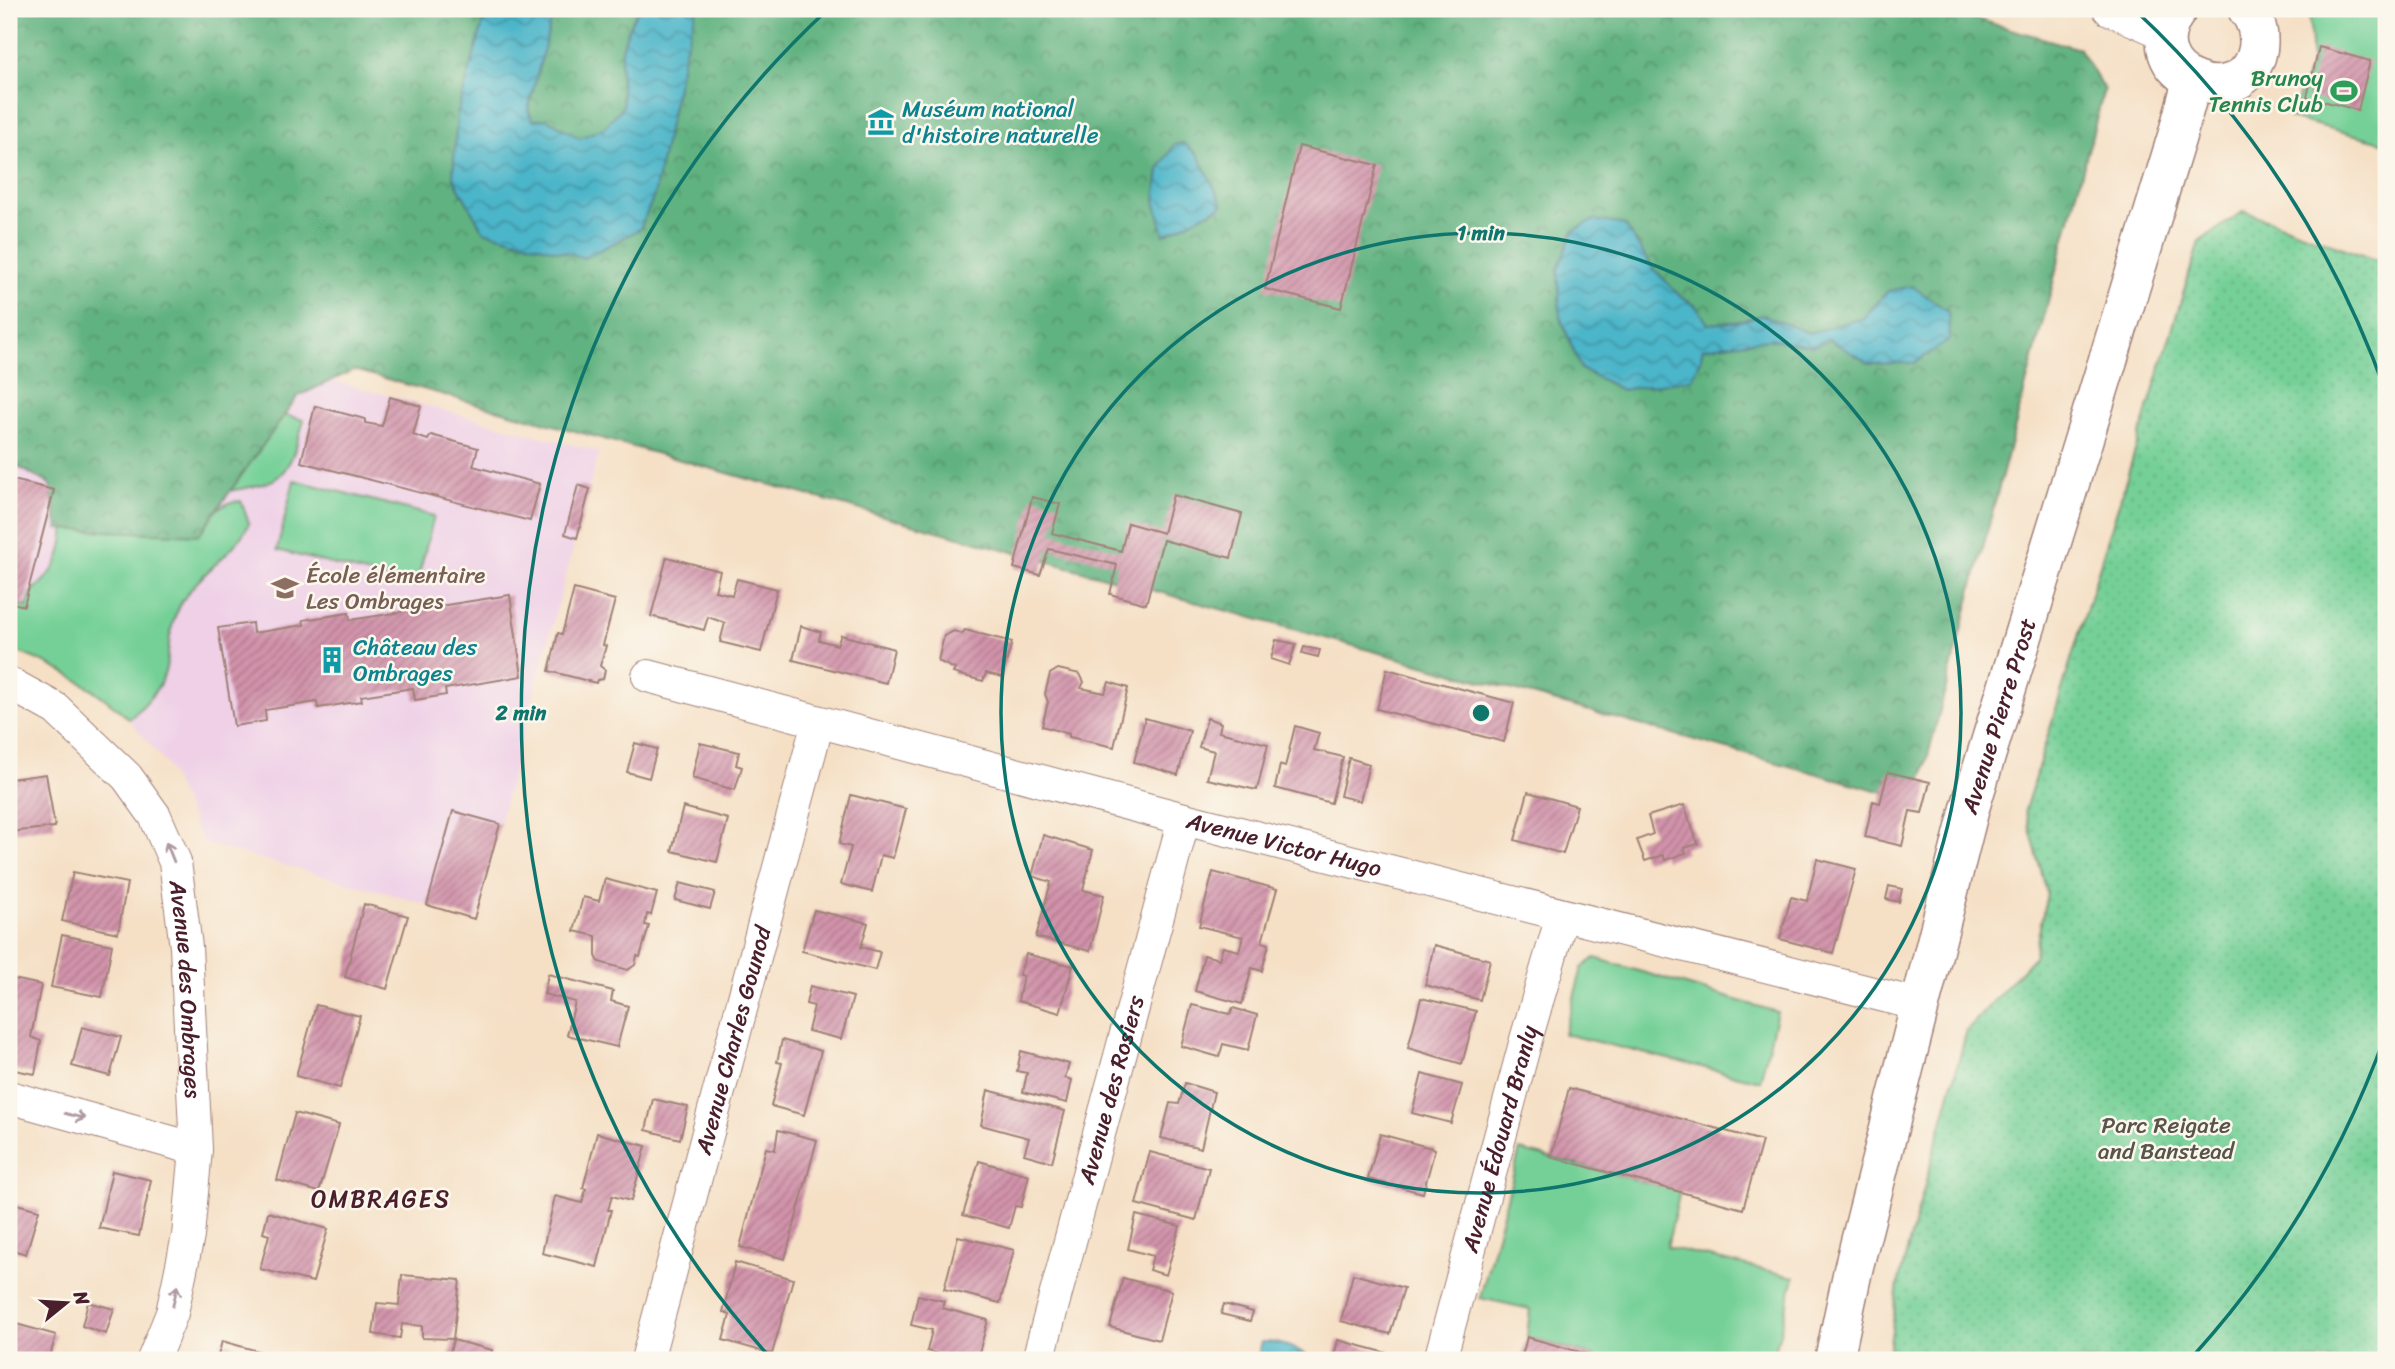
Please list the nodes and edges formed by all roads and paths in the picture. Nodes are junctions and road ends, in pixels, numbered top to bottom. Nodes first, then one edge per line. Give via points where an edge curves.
1 (2109, 9) edge
2 (2257, 15) edge
3 (2172, 21) edge
4 (2192, 81) junction
5 (648, 676) dead end
6 (9, 683) edge
7 (818, 722) junction
8 (1184, 819) junction
9 (1562, 916) junction
10 (1920, 1005) junction
11 (9, 1097) edge
12 (197, 1149) junction
13 (153, 1360) edge
14 (647, 1360) edge
15 (1038, 1360) edge
16 (1440, 1360) edge
17 (1834, 1360) edge

1 - 3 street
2 - 4 main road via 2257,54 2242,76 2217,86
3 - 4 main road via 2167,48 2180,73
4 - 10 main road, Avenue Pierre Prost via 1970,808
5 - 7 street, Avenue Victor Hugo
12 -> 6 street, Avenue des Ombrages via 186,947 174,862 155,816 127,777 55,709
7 - 8 street, Avenue Victor Hugo
7 - 14 street, Avenue Charles Gounod
8 - 9 street, Avenue Victor Hugo
8 - 15 street, Avenue des Rosiers
9 - 10 street, Avenue Victor Hugo
9 - 16 street, Avenue Édouard Branly
10 - 17 main road, Avenue Pierre Prost
11 -> 12 street
13 -> 12 street, Avenue des Ombrages via 172,1313 186,1249

